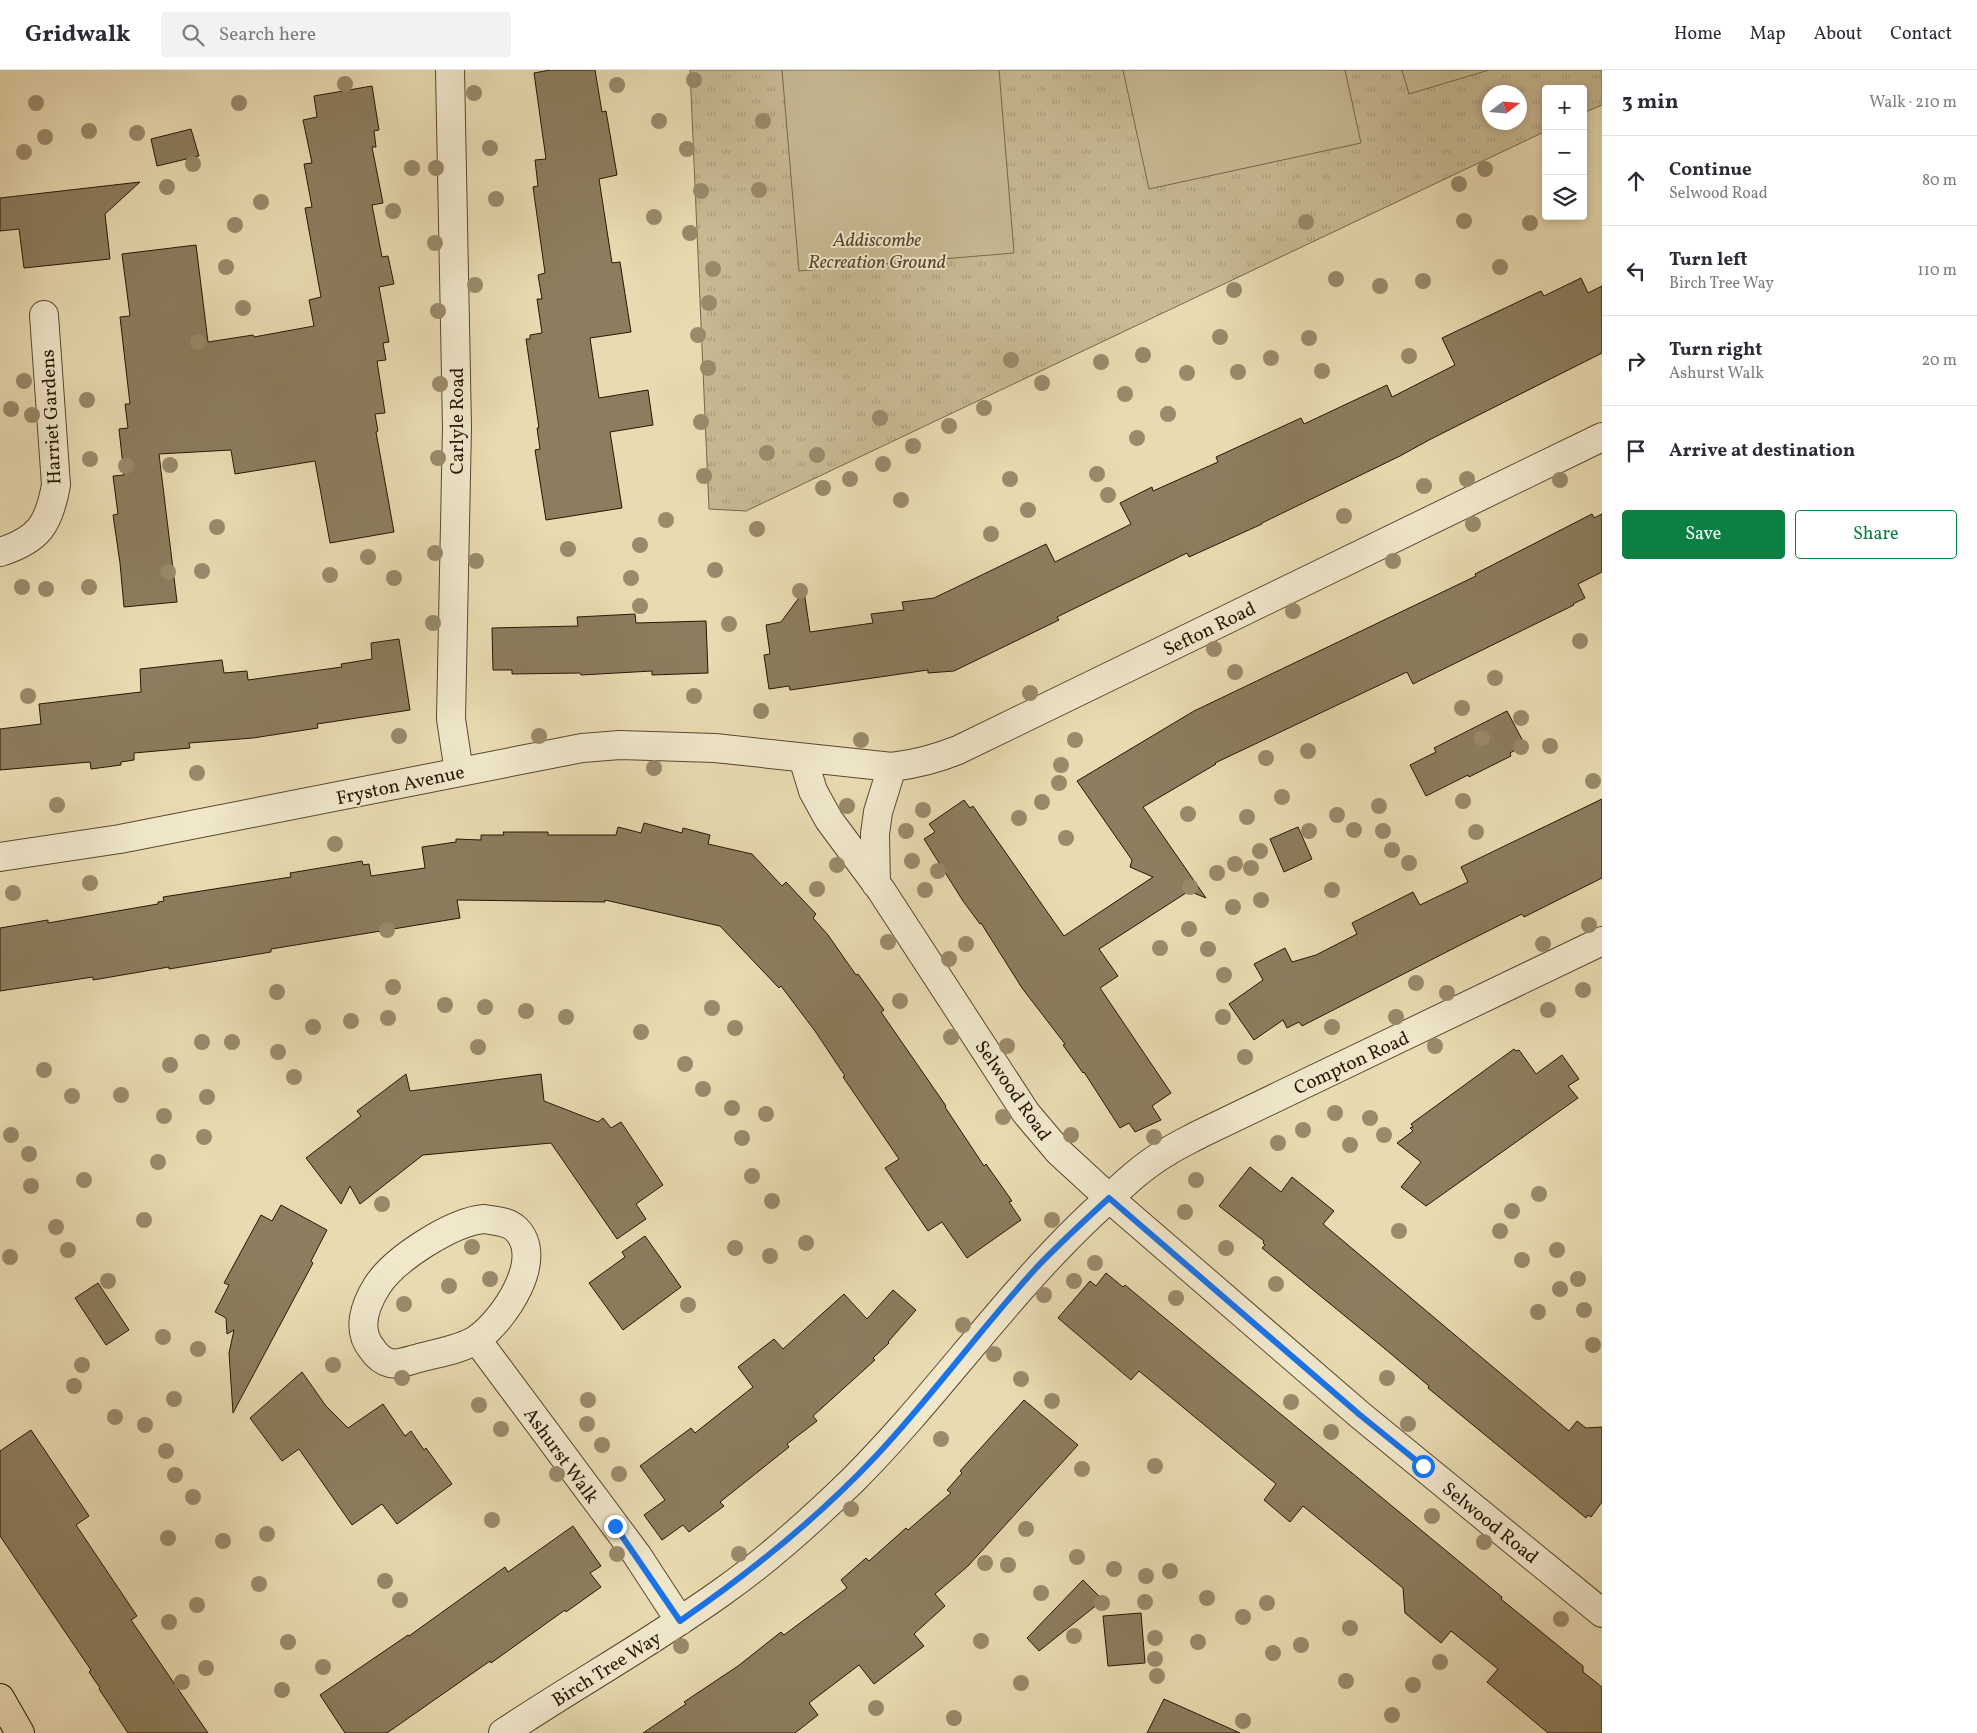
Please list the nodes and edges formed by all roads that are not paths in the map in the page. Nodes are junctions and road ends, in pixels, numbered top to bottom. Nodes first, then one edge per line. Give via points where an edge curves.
1 (450, 70) edge
2 (44, 315) dead end
3 (1602, 437) edge
4 (0, 552) edge
5 (803, 758) junction
6 (892, 767) junction
7 (459, 772) junction
8 (0, 858) edge
9 (876, 884) junction
10 (1602, 941) edge
11 (1109, 1198) junction
12 (477, 1340) junction
13 (1602, 1613) edge
14 (680, 1621) junction
15 (0, 1698) edge
16 (20, 1733) edge
17 (503, 1733) edge

1 - 7 street, Carlyle Road via 457,427 450,719
2 - 4 street, Harriet Gardens via 56,485 45,523 33,538
3 - 6 street, Sefton Road via 958,750 917,764
5 - 6 street, Sefton Road
5 - 7 street, Fryston Avenue via 715,748 620,745 550,753
5 - 9 street, Selwood Road via 813,791 829,820
6 - 9 street via 878,812
7 - 8 street, Fryston Avenue via 127,838
9 - 11 street, Selwood Road via 1026,1113 1059,1152
10 - 11 street, Compton Road via 1200,1134 1166,1152
11 - 13 street, Selwood Road via 1360,1415
11 - 14 street, Birch Tree Way via 1038,1267 853,1480 760,1563
12 - 12 street via 448,1351 390,1363 377,1356 368,1345 363,1322 368,1300 390,1271 424,1244 471,1220 484,1219 515,1228 524,1242 526,1262 523,1277 508,1305
12 - 14 street, Ashurst Walk via 636,1555
14 - 17 street, Birch Tree Way
15 - 16 highway

